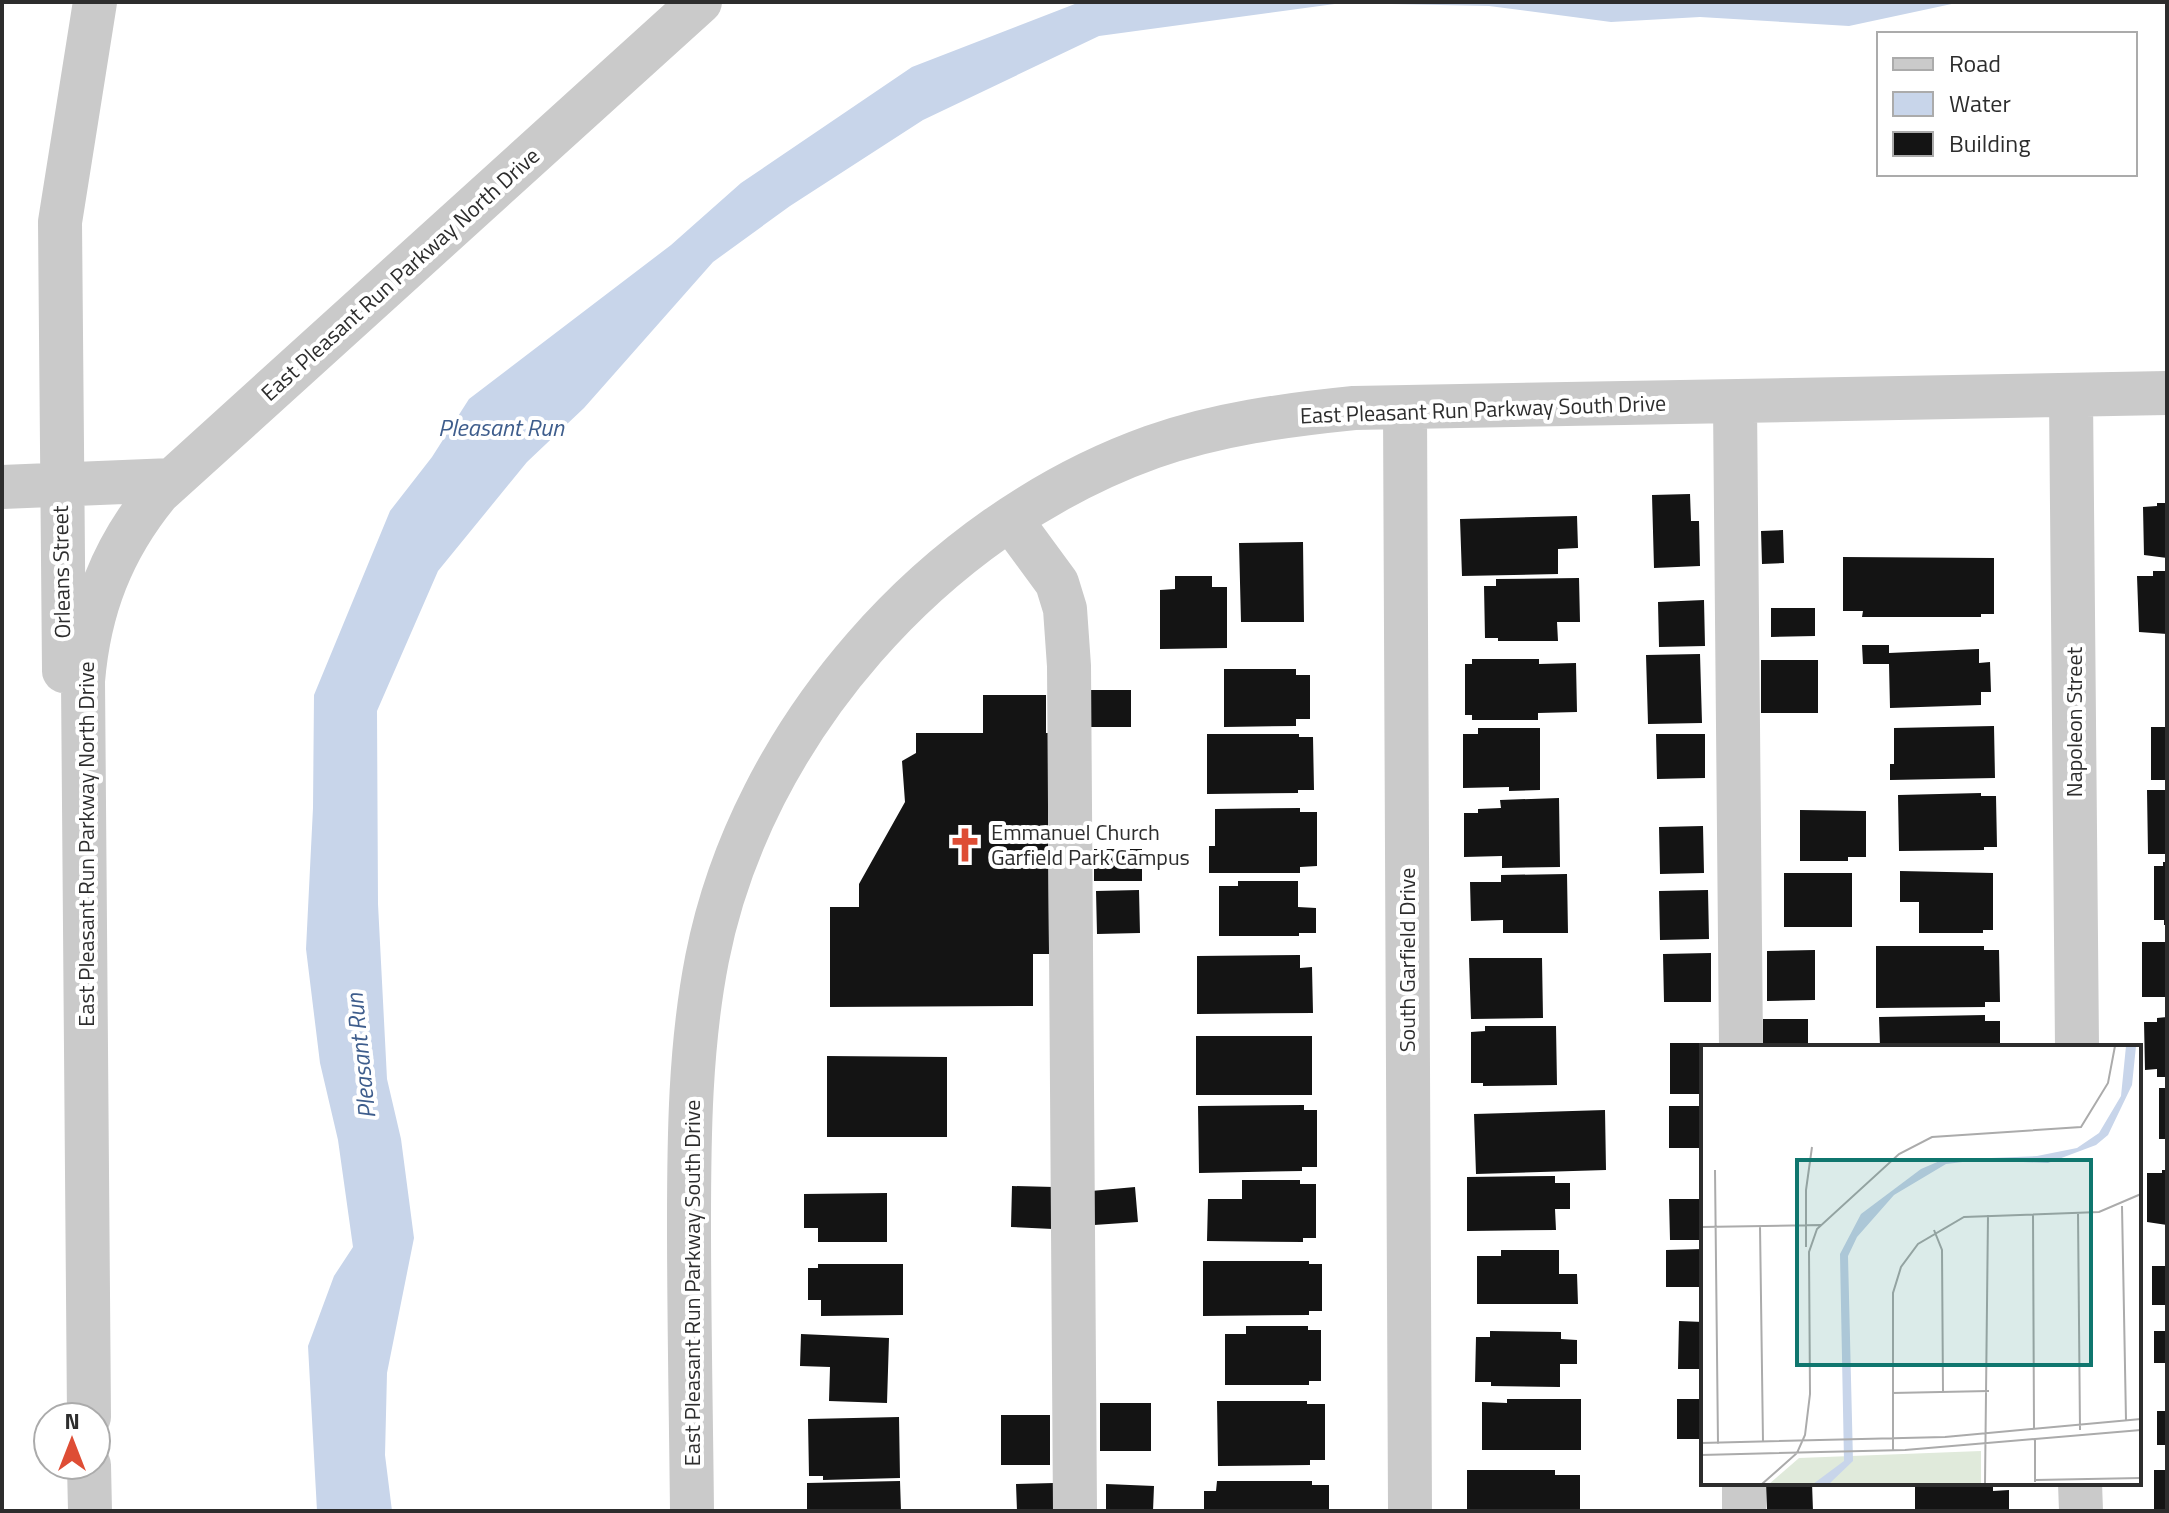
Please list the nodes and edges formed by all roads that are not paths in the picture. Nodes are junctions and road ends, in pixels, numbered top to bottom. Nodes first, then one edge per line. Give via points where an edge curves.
1 (95, 2) edge
2 (700, 2) edge
3 (2167, 393) edge
4 (2071, 397) junction
5 (1735, 403) junction
6 (1405, 408) junction
7 (172, 480) junction
8 (60, 485) junction
9 (2, 487) edge
10 (1010, 519) junction
11 (83, 752) junction
12 (1741, 1045) edge
13 (2077, 1045) edge
14 (89, 1401) edge
15 (89, 1481) edge
16 (1744, 1485) edge
17 (2080, 1485) edge
18 (90, 1511) edge
19 (692, 1511) edge
20 (1075, 1511) edge
21 (1410, 1511) edge
22 (1744, 1511) edge
23 (2081, 1511) edge

1 - 8 street, Orleans Street via 60,222
2 - 7 street, East Pleasant Run Parkway North Drive
3 - 4 street, East Pleasant Run Parkway South Drive
4 - 5 street, East Pleasant Run Parkway South Drive
4 - 13 street, Napoleon Street
5 - 6 street, East Pleasant Run Parkway South Drive
5 - 12 street
6 - 10 street, East Pleasant Run Parkway South Drive via 1331,410 1226,426 1110,464
6 - 21 street, South Garfield Drive
7 - 8 street
7 - 11 street, East Pleasant Run Parkway North Drive via 133,526 112,561 95,607 83,681
8 - 9 street
8 - 11 street, Orleans Street via 62,664
10 - 19 street, East Pleasant Run Parkway South Drive via 911,599 848,669 774,775 741,842 723,896 702,988 689,1116
10 - 20 street via 1057,583 1065,609 1069,666
11 - 14 street, East Pleasant Run Parkway North Drive
15 - 18 street
16 - 22 street
17 - 23 street

